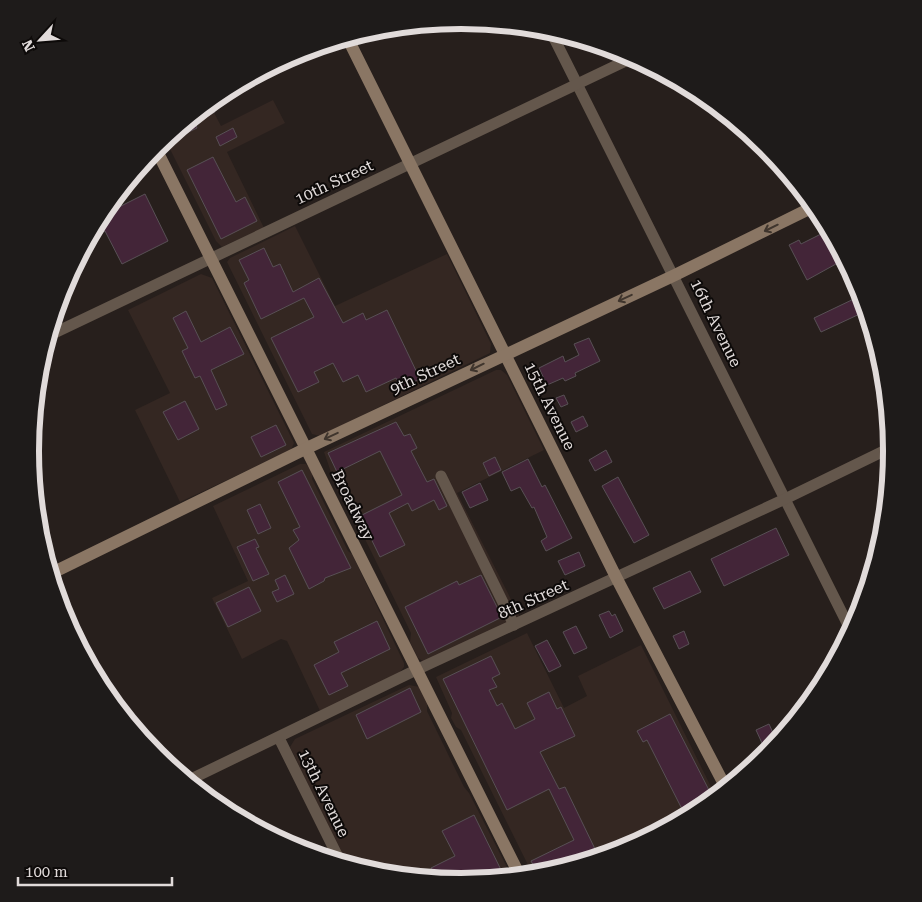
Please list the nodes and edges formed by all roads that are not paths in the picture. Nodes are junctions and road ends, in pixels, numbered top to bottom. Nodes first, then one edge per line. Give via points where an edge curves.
1 (555, 40) edge
2 (350, 44) edge
3 (625, 62) edge
4 (578, 85) junction
5 (159, 155) edge
6 (410, 164) junction
7 (807, 210) edge
8 (210, 258) junction
9 (674, 275) junction
10 (56, 332) edge
11 (506, 353) junction
12 (307, 448) junction
13 (883, 451) edge
14 (441, 476) dead end
15 (785, 499) junction
16 (56, 571) edge
17 (618, 579) junction
18 (847, 623) edge
19 (514, 625) junction
20 (416, 670) junction
21 (279, 738) junction
22 (194, 778) edge
23 (723, 782) edge
24 (337, 854) edge
25 (517, 870) edge

1 - 4 street, 16th Avenue
2 - 6 street, 15th Avenue
3 - 4 street, 10th Street
4 - 6 street, 10th Street
4 - 9 street, 16th Avenue
5 - 8 street, Broadway
6 - 8 street, 10th Street
6 - 11 street, 15th Avenue
7 -> 9 street, 9th Street
8 - 10 street, 10th Street
8 - 12 street, Broadway
9 -> 11 street, 9th Street
9 - 15 street, 16th Avenue
11 -> 12 street, 9th Street
11 - 17 street, 15th Avenue
12 - 16 street, 9th Street
12 - 20 street, Broadway
13 - 15 street, 8th Street
14 - 19 street
15 - 17 street, 8th Street
15 - 18 street, 16th Avenue
17 - 19 street, 8th Street
17 - 23 street, 15th Avenue
19 - 20 street, 8th Street
20 - 21 street, 8th Street
20 - 25 street, Broadway
21 - 22 street, 8th Street
21 - 24 street, 13th Avenue

